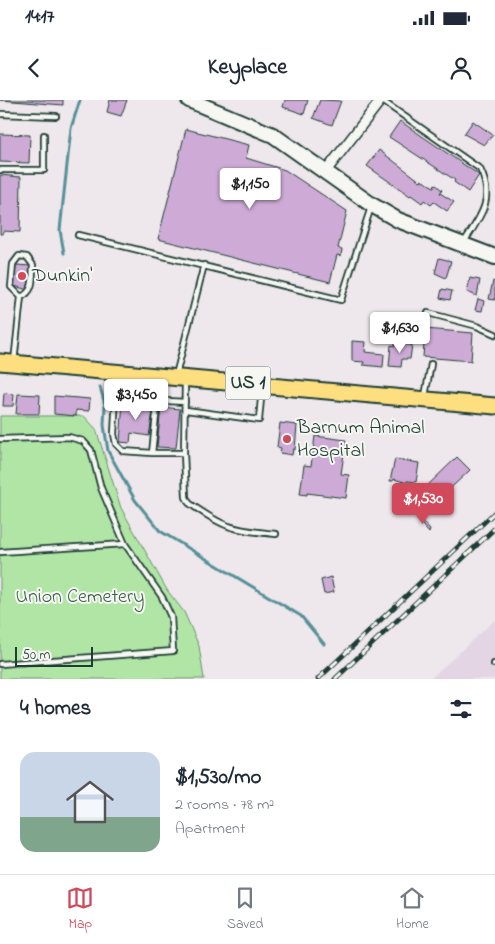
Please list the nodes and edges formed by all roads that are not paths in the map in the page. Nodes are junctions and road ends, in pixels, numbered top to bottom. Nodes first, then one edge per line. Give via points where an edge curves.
1 (191, 100) edge
2 (381, 100) edge
3 (0, 114) edge
4 (56, 116) dead end
5 (44, 135) dead end
6 (0, 170) edge
7 (326, 170) junction
8 (372, 205) junction
9 (78, 235) dead end
10 (462, 246) junction
11 (495, 258) edge
12 (204, 265) junction
13 (20, 297) junction
14 (428, 313) dead end
15 (495, 334) edge
16 (7, 362) edge
17 (431, 364) dead end
18 (117, 371) junction
19 (160, 375) junction
20 (181, 377) junction
21 (263, 385) junction
22 (424, 400) junction
23 (166, 401) dead end
24 (185, 402) junction
25 (495, 406) edge
26 (186, 410) junction
27 (0, 439) edge
28 (152, 454) junction
29 (184, 454) junction
30 (276, 534) dead end
31 (125, 544) junction
32 (0, 552) edge
33 (0, 664) edge

1 - 7 street via 254,125
2 - 7 street
2 - 10 lane via 480,169 486,178 489,202
3 - 4 lane
5 - 6 lane via 44,170
7 - 8 street
8 - 10 street via 413,228
8 - 12 lane via 342,300
9 - 12 lane
10 - 11 street
12 - 20 lane
13 - 13 lane via 31,289 33,265 27,257 19,256 13,264 11,287
13 - 16 lane
14 - 15 lane
16 - 18 main road, US 1
17 - 22 lane
18 - 19 main road, US 1
18 - 28 lane via 116,444 122,451
19 - 20 main road, US 1
19 - 28 lane
20 - 21 main road, US 1
20 - 24 lane
21 - 22 main road, US 1
21 - 26 lane via 259,420
22 - 25 main road, US 1
23 - 24 lane
24 - 26 lane
26 - 29 lane
27 - 31 lane via 69,436 83,441 92,450 101,488
28 - 29 lane
29 - 30 lane via 189,503 225,526
31 - 32 lane
31 - 33 lane via 162,597 171,617 173,652

